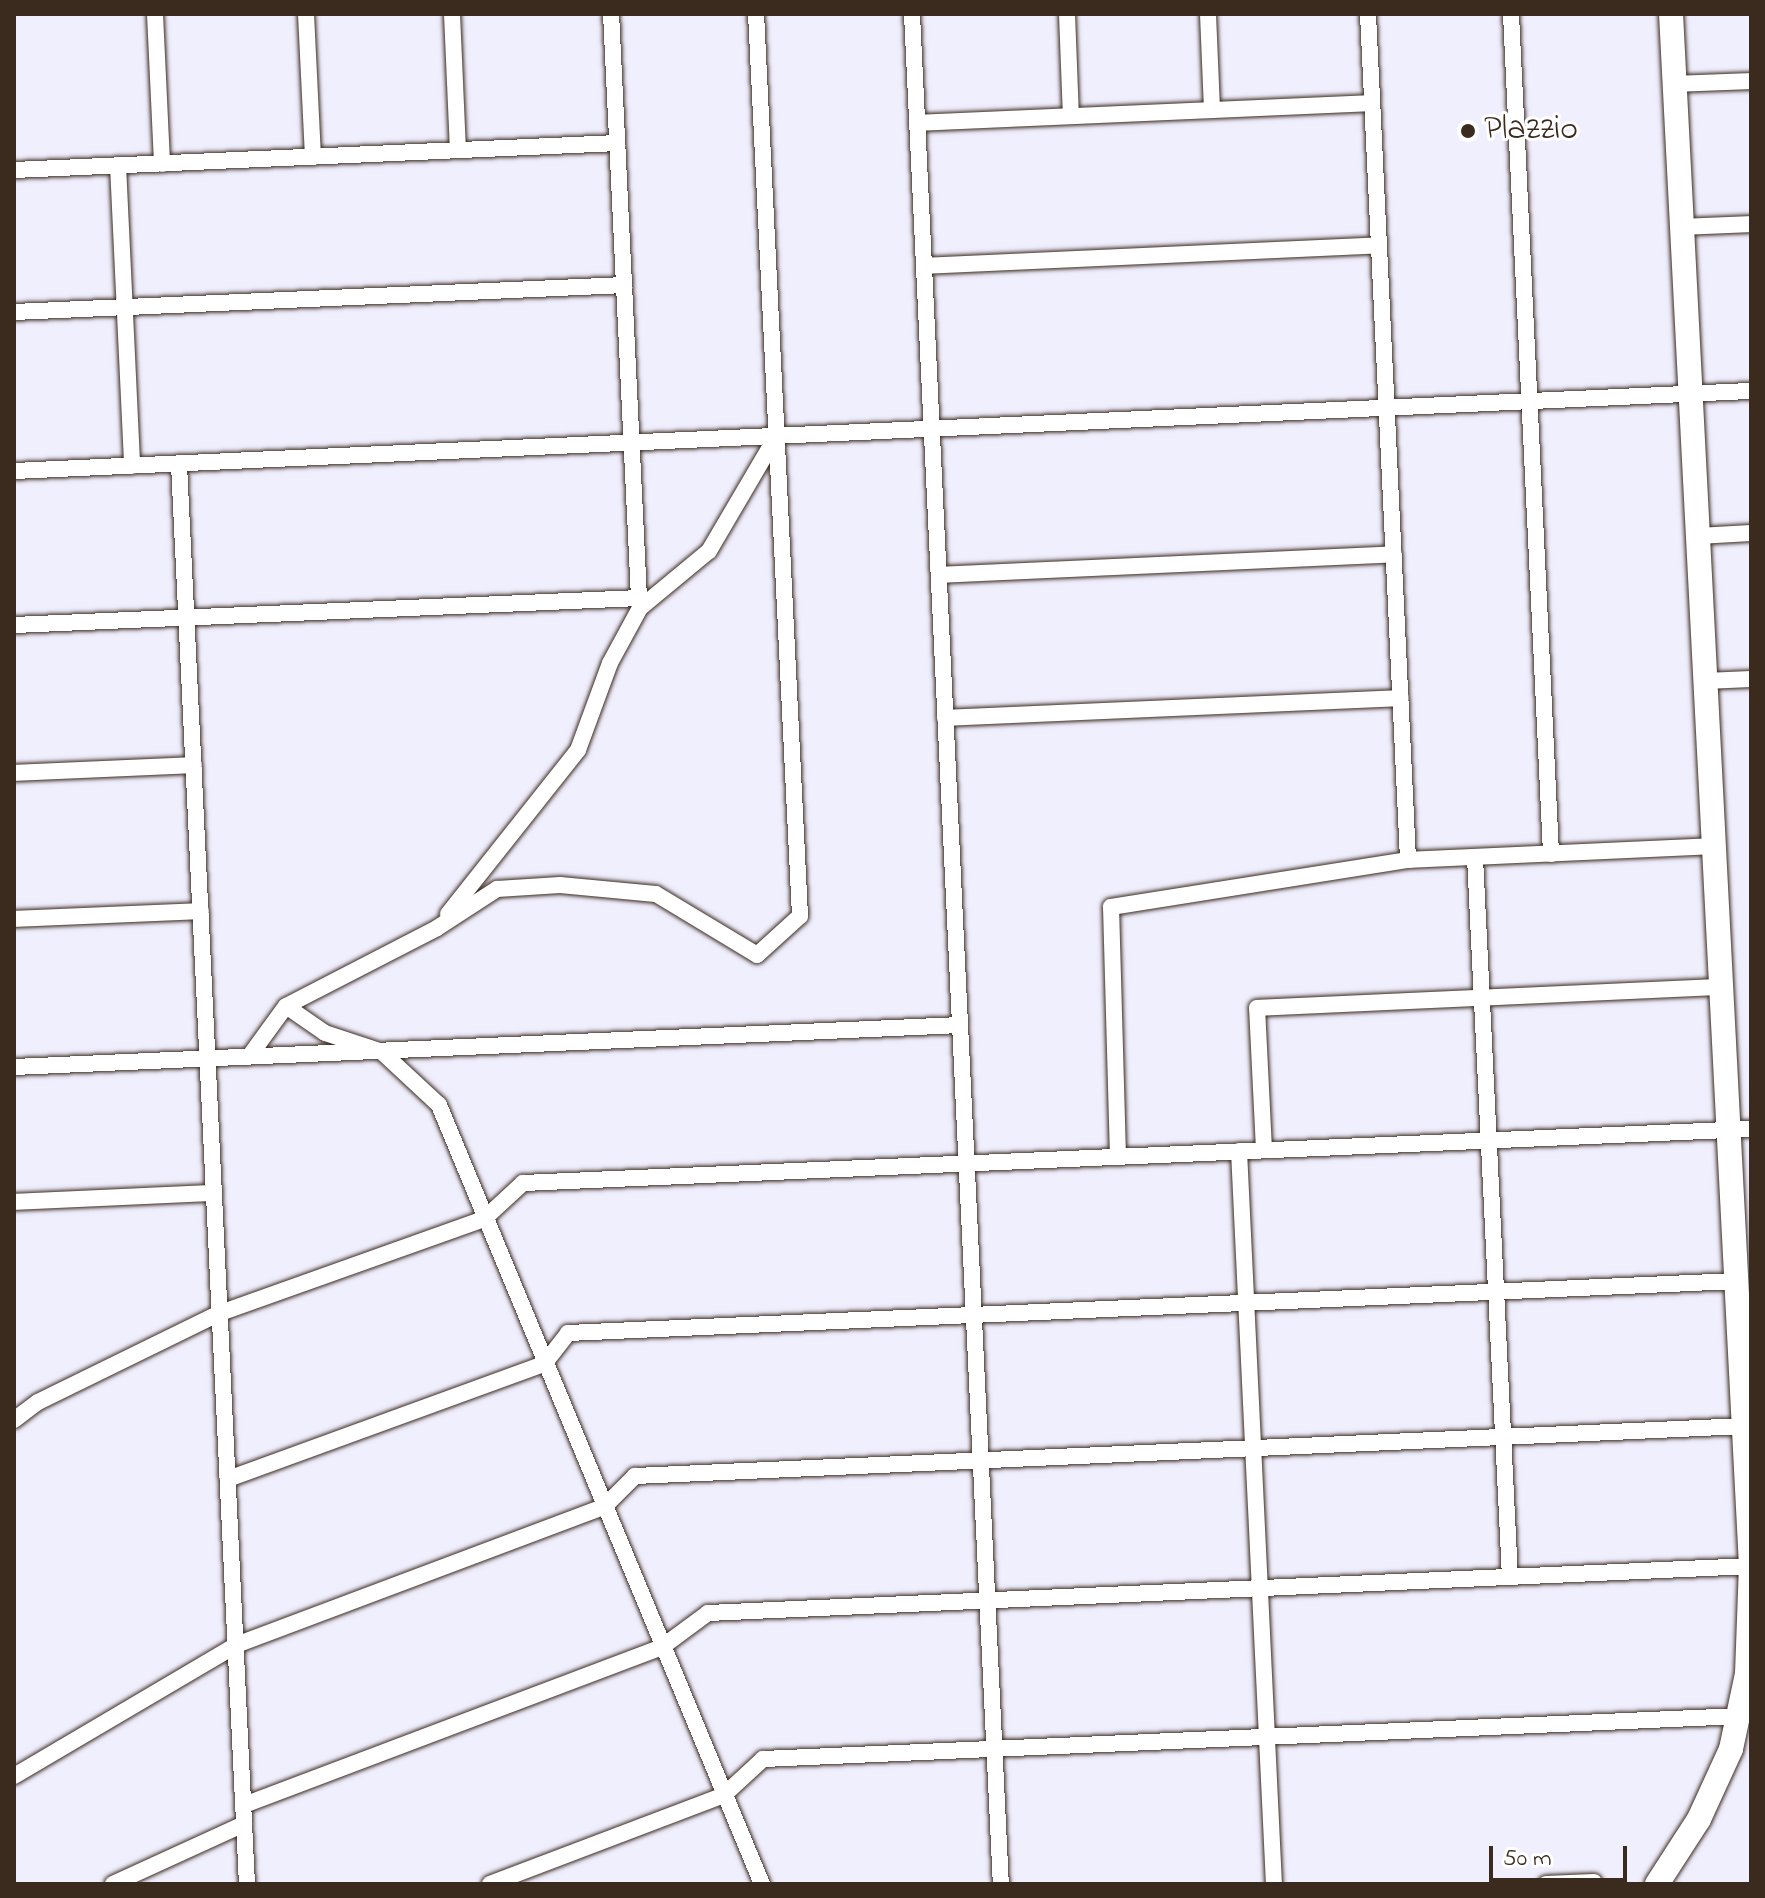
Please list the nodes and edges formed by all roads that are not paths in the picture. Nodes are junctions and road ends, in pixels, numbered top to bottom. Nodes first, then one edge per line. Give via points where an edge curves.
1 (155, 14) edge
2 (306, 14) edge
3 (452, 14) edge
4 (611, 14) edge
5 (756, 14) edge
6 (912, 14) edge
7 (1067, 14) edge
8 (1208, 14) edge
9 (1368, 14) edge
10 (1511, 14) edge
11 (1671, 14) edge
12 (1751, 81) edge
13 (1674, 84) junction
14 (1372, 103) junction
15 (1212, 110) junction
16 (1071, 116) junction
17 (917, 123) junction
18 (617, 143) junction
19 (458, 150) junction
20 (313, 157) junction
21 (162, 164) junction
22 (118, 165) junction
23 (14, 170) edge
24 (1751, 224) edge
25 (1682, 227) junction
26 (1379, 245) junction
27 (924, 266) junction
28 (624, 285) junction
29 (125, 307) junction
30 (14, 312) edge
31 (1751, 391) edge
32 (1690, 396) junction
33 (1529, 403) junction
34 (1387, 409) junction
35 (932, 430) junction
36 (776, 437) junction
37 (631, 443) junction
38 (179, 464) junction
39 (132, 466) junction
40 (14, 471) edge
41 (1751, 533) edge
42 (1698, 536) junction
43 (1394, 554) junction
44 (939, 575) junction
45 (187, 618) junction
46 (14, 625) edge
47 (1751, 679) edge
48 (1705, 681) junction
49 (1401, 698) junction
50 (945, 718) junction
51 (194, 765) junction
52 (14, 773) edge
53 (1714, 846) junction
54 (1551, 854) junction
55 (1475, 857) junction
56 (1408, 860) junction
57 (201, 911) junction
58 (14, 919) edge
59 (437, 928) junction
60 (1721, 987) junction
61 (1482, 998) junction
62 (286, 1006) junction
63 (960, 1025) junction
64 (382, 1052) junction
65 (251, 1054) junction
66 (208, 1058) junction
67 (14, 1067) edge
68 (1740, 1129) edge
69 (1489, 1140) junction
70 (1264, 1150) junction
71 (1239, 1151) junction
72 (1118, 1157) junction
73 (967, 1164) junction
74 (214, 1193) junction
75 (14, 1202) edge
76 (484, 1219) junction
77 (1736, 1281) junction
78 (1496, 1292) junction
79 (1246, 1303) junction
80 (220, 1313) junction
81 (974, 1315) junction
82 (1745, 1332) edge
83 (544, 1364) junction
84 (14, 1420) edge
85 (1744, 1426) junction
86 (1503, 1437) junction
87 (1253, 1448) junction
88 (981, 1460) junction
89 (228, 1479) junction
90 (604, 1507) junction
91 (1751, 1566) edge
92 (1510, 1577) junction
93 (1260, 1588) junction
94 (988, 1600) junction
95 (236, 1645) junction
96 (662, 1647) junction
97 (1739, 1716) junction
98 (1267, 1737) junction
99 (995, 1749) junction
100 (14, 1776) edge
101 (724, 1795) junction
102 (244, 1805) junction
103 (244, 1824) junction
104 (1594, 1882) dead end
105 (113, 1884) edge
106 (247, 1884) edge
107 (490, 1884) edge
108 (762, 1884) edge
109 (1001, 1884) edge
110 (1274, 1884) edge
111 (1546, 1884) edge
112 (1657, 1884) edge

1 - 21 street
2 - 20 street
3 - 19 street
4 - 18 street
5 - 36 street
6 - 17 street
7 - 16 street
8 - 15 street
9 - 14 street
10 - 33 street
11 - 13 main road
12 - 13 street
13 - 25 main road
14 - 15 street
14 - 26 street
15 - 16 street
16 - 17 street
17 - 27 street
18 - 19 street
18 - 28 street
19 - 20 street
20 - 21 street
21 - 22 street
22 - 23 street
22 - 29 street
24 - 25 street
25 - 32 main road
26 - 27 street
26 - 34 street
27 - 35 street
28 - 29 street
28 - 37 street
29 - 30 street
29 - 39 street
31 - 32 street
32 - 33 street
32 - 42 main road
33 - 34 street
33 - 54 street
34 - 35 street
34 - 43 street
35 - 36 street
35 - 44 street
36 - 37 street
36 - 59 street via 709,551 640,608 610,663 578,750 501,854
36 - 59 street via 800,916 757,955 656,894 560,885 497,889
37 - 38 street
37 - 45 street via 639,598
38 - 39 street
38 - 45 street
39 - 40 street
41 - 42 street
42 - 48 main road
43 - 44 street
43 - 49 street
44 - 50 street
45 - 46 street
45 - 51 street
47 - 48 street
48 - 53 main road
49 - 50 street
49 - 56 street
50 - 63 street
51 - 52 street
51 - 57 street
53 - 54 street
53 - 60 main road
54 - 55 street
55 - 56 street
55 - 61 street
56 - 72 street via 1111,907
57 - 58 street
57 - 66 street
59 - 62 street
60 - 61 street
60 - 68 main road
61 - 69 street
61 - 70 street via 1257,1008
62 - 64 street via 325,1033
62 - 65 street
63 - 64 street
63 - 73 street
64 - 65 street
64 - 76 street via 439,1105
65 - 66 street
66 - 67 street
66 - 74 street
68 - 69 street
68 - 77 main road
69 - 70 street
69 - 78 street
70 - 71 street
71 - 72 street
71 - 79 street
72 - 73 street
73 - 76 street via 523,1183
73 - 81 street
74 - 75 street
74 - 80 street
76 - 80 street
76 - 83 street
77 - 78 street
77 - 82 main road
78 - 79 street
78 - 86 street
79 - 81 street
79 - 87 street
80 - 84 street via 38,1402
80 - 89 street
81 - 83 street via 568,1333
81 - 88 street
82 - 85 main road
83 - 89 street
83 - 90 street
85 - 86 street
85 - 91 main road
86 - 87 street
86 - 92 street
87 - 88 street
87 - 93 street
88 - 90 street via 635,1476
88 - 94 street
89 - 95 street
90 - 95 street
90 - 96 street
91 - 92 street
91 - 97 main road via 1747,1674
92 - 93 street
93 - 94 street
93 - 98 street
94 - 96 street via 708,1613
94 - 99 street
95 - 100 street
95 - 102 street
96 - 101 street
96 - 102 street
97 - 98 street
97 - 112 main road via 1731,1749 1699,1819
98 - 99 street
98 - 110 street
99 - 101 street via 763,1759
99 - 109 street
101 - 107 street
101 - 108 street
102 - 103 street
103 - 105 street
103 - 106 street
104 - 111 street

